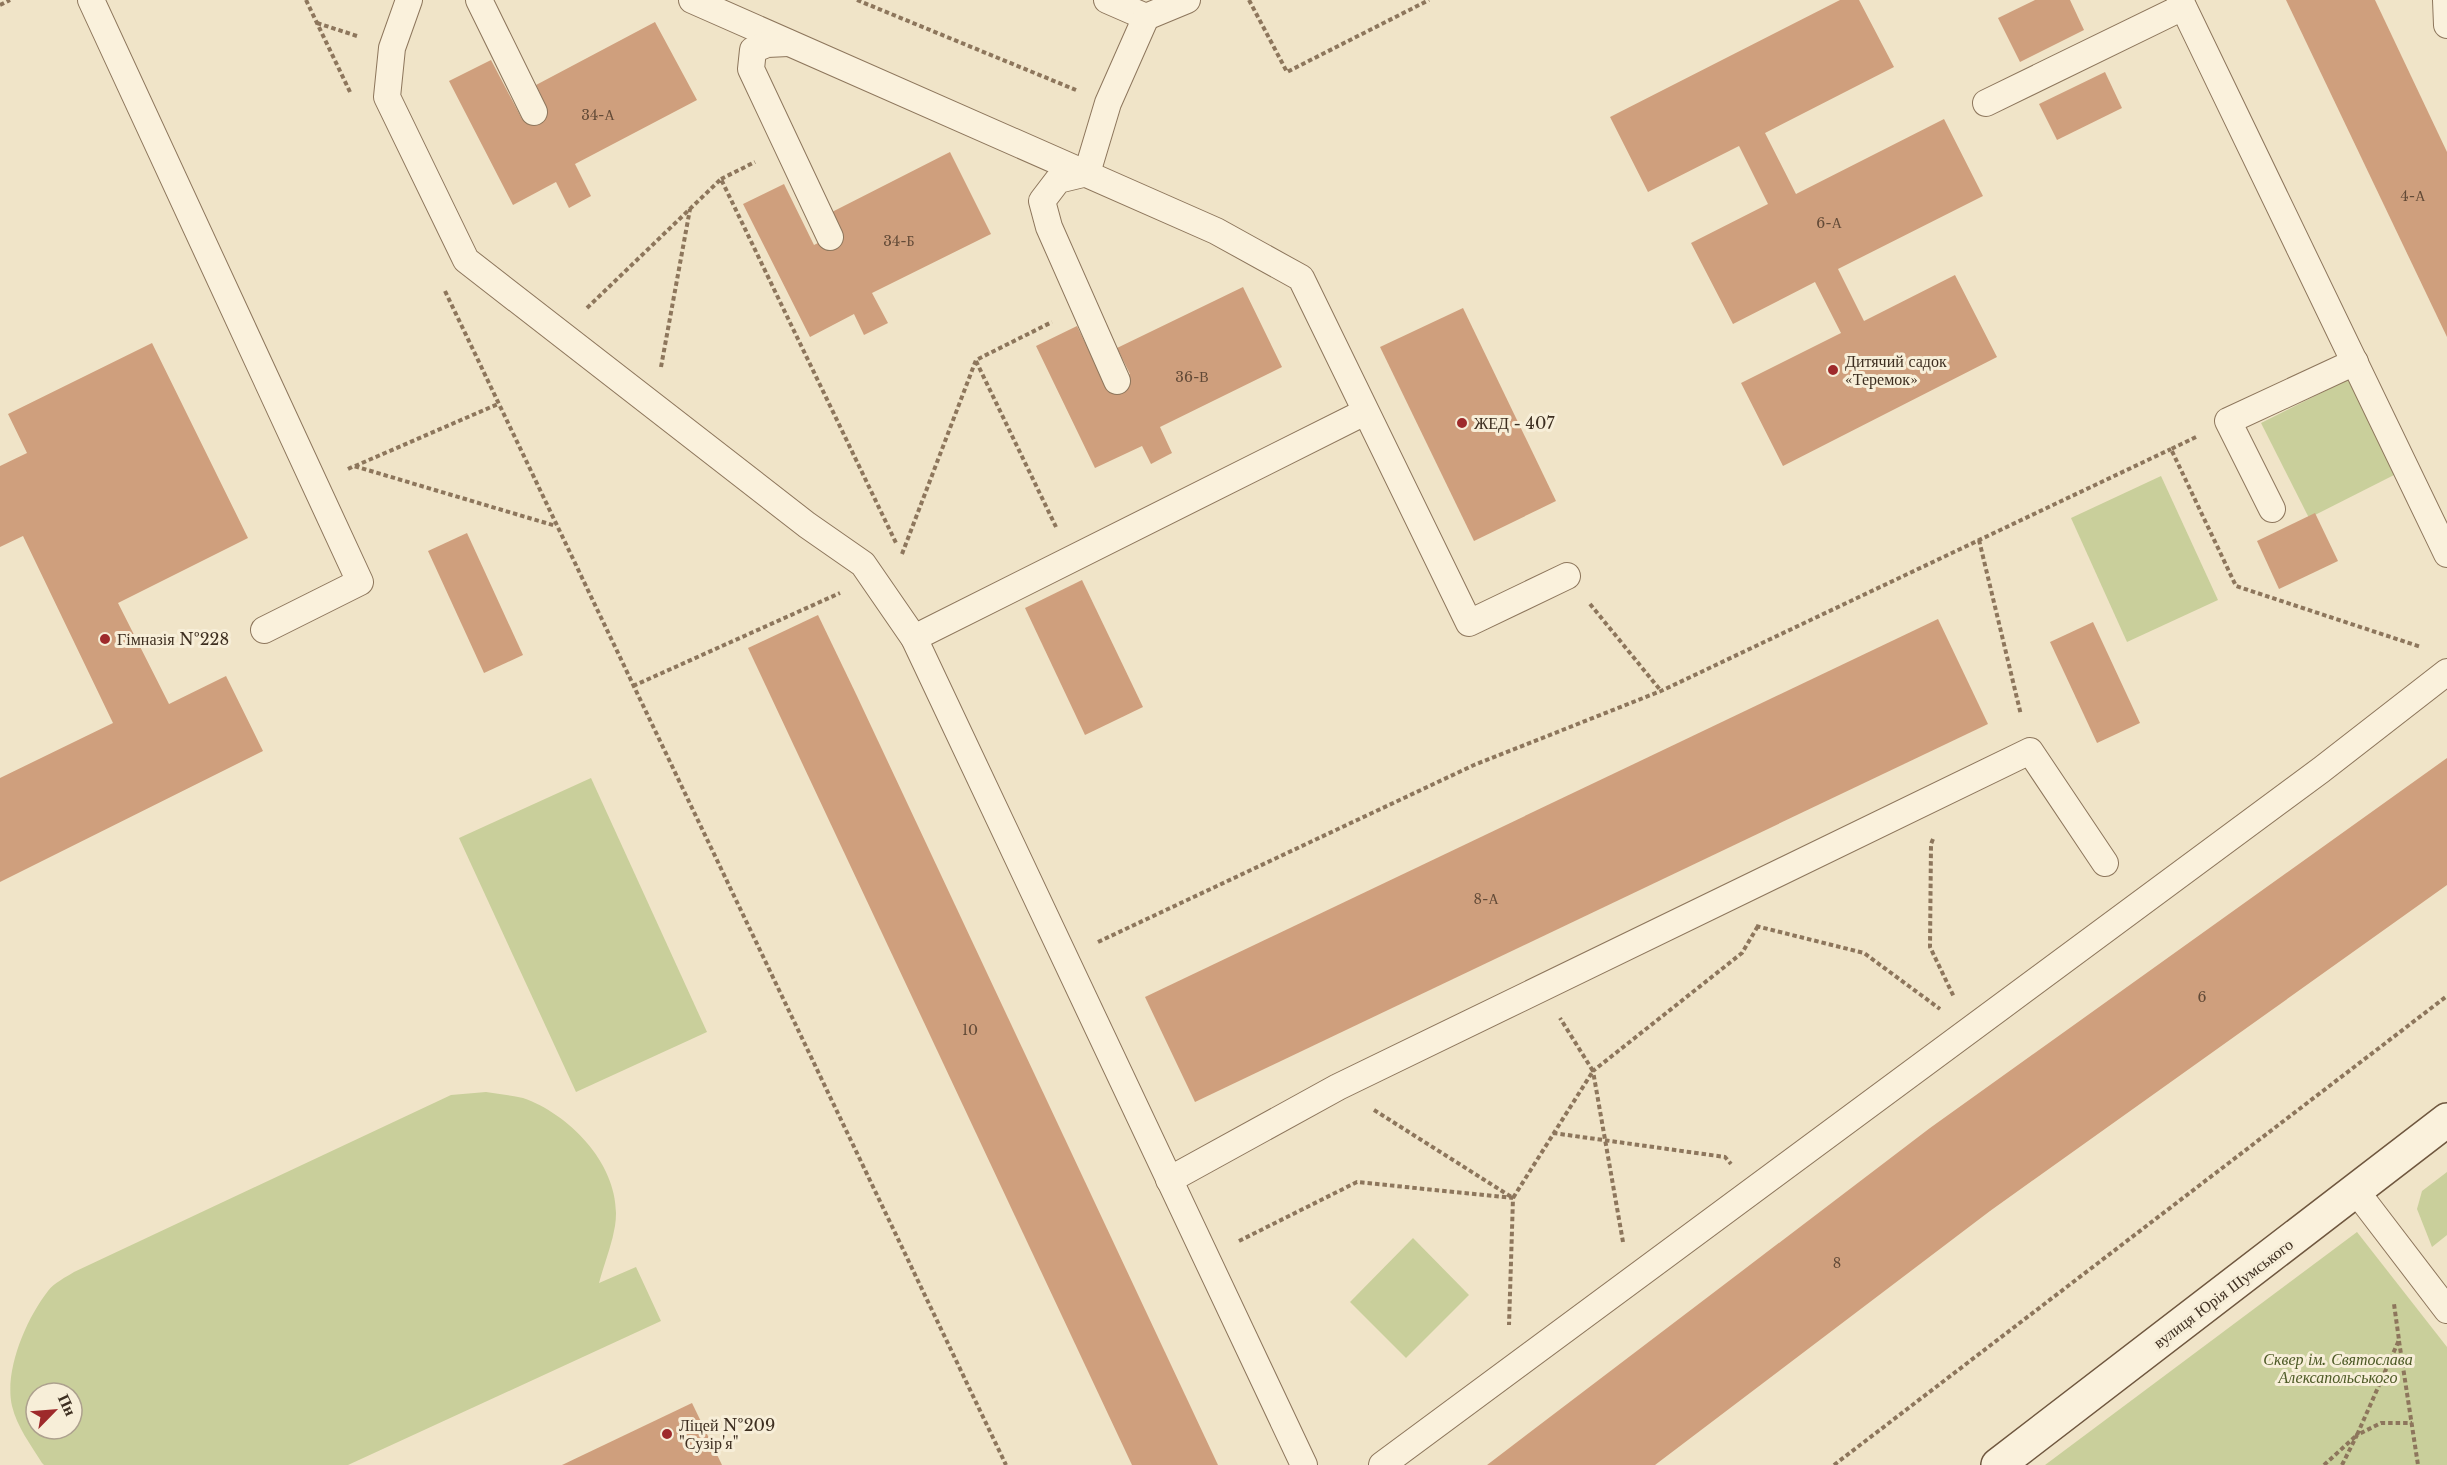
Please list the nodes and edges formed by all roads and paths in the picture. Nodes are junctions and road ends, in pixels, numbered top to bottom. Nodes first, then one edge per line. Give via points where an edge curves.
1 (10, 0) edge
2 (91, 0) edge
3 (306, 0) edge
4 (409, 0) edge
5 (479, 0) edge
6 (692, 0) edge
7 (857, 0) edge
8 (1107, 0) edge
9 (1186, 0) edge
10 (1249, 0) edge
11 (1429, 0) edge
12 (2446, 0) edge
13 (2182, 3) edge
14 (0, 5) edge
15 (1146, 17) junction
16 (317, 23) junction
17 (2447, 25) edge
18 (788, 43) junction
19 (392, 48) junction
20 (352, 97) dead end
21 (1108, 103) junction
22 (1986, 103) dead end
23 (534, 112) dead end
24 (1087, 173) junction
25 (690, 208) junction
26 (830, 237) dead end
27 (443, 287) dead end
28 (1083, 306) junction
29 (560, 334) junction
30 (976, 360) junction
31 (2355, 362) junction
32 (1117, 381) dead end
33 (498, 404) junction
34 (654, 406) junction
35 (1365, 412) junction
36 (2228, 421) junction
37 (2171, 449) junction
38 (354, 466) junction
39 (314, 483) junction
40 (2272, 509) dead end
41 (557, 526) junction
42 (1978, 540) junction
43 (902, 554) junction
44 (2447, 554) edge
45 (1072, 560) junction
46 (903, 564) dead end
47 (1567, 576) joint
48 (873, 578) junction
49 (264, 630) dead end
50 (914, 638) junction
51 (2425, 648) dead end
52 (2447, 672) edge
53 (633, 686) junction
54 (1662, 691) junction
55 (2030, 751) junction
56 (1955, 789) junction
57 (2105, 863) dead end
58 (1704, 909) junction
59 (1758, 926) junction
60 (1065, 958) junction
61 (1542, 988) junction
62 (2447, 996) edge
63 (1970, 1030) junction
64 (1593, 1071) junction
65 (1338, 1087) junction
66 (2447, 1120) edge
67 (1553, 1133) junction
68 (1605, 1140) junction
69 (1170, 1180) junction
70 (1754, 1190) junction
71 (2356, 1191) junction
72 (1513, 1198) junction
73 (1206, 1258) junction
74 (1630, 1281) junction
75 (2393, 1297) dead end
76 (2447, 1310) edge
77 (2399, 1340) junction
78 (1508, 1371) junction
79 (2412, 1423) junction
80 (2356, 1435) junction
81 (2003, 1463) edge
82 (1006, 1465) edge
83 (1304, 1465) edge
84 (1382, 1465) edge
85 (1834, 1465) edge
86 (2324, 1465) edge
87 (2342, 1465) edge
88 (2418, 1465) edge

1 - 14 path
2 - 39 lane
3 - 16 path
4 - 19 lane
5 - 23 lane
6 - 18 lane
7 - 21 path
8 - 15 lane
9 - 15 lane
10 - 11 path via 1287,72
12 - 17 lane
13 - 22 lane
13 - 31 lane
15 - 21 lane
16 - 19 path
16 - 20 path
18 - 24 lane
18 - 26 lane via 767,44 753,50 751,69
19 - 29 lane via 387,97 466,260
21 - 24 lane
24 - 28 lane via 1058,180 1042,201
24 - 35 lane via 1216,231 1301,278
25 - 29 path
25 - 34 path
25 - 43 path via 721,179
27 - 33 path
28 - 30 path
28 - 32 lane
29 - 34 lane
30 - 43 path
30 - 45 path
31 - 36 lane
31 - 44 lane
33 - 38 path
33 - 41 path
34 - 48 lane via 807,525 864,564
35 - 45 lane
35 - 47 lane via 1469,623
36 - 37 path
36 - 40 lane
37 - 42 path
37 - 51 path via 2236,586
38 - 39 path
38 - 41 path
39 - 49 lane via 360,582
41 - 53 path
42 - 54 path
42 - 55 path
43 - 46 path
45 - 50 lane
47 - 54 path
48 - 50 lane
48 - 53 path
50 - 60 lane
52 - 63 lane
53 - 82 path
54 - 60 path via 1474,765
55 - 56 lane
55 - 57 lane
56 - 58 lane
56 - 63 path via 1931,844 1930,947
58 - 59 path
58 - 61 lane
59 - 63 path via 1864,953
59 - 64 path via 1742,953
60 - 69 lane
61 - 64 path
61 - 65 lane
62 - 85 path
63 - 70 lane
64 - 67 path
64 - 68 path
65 - 69 lane
65 - 72 path
66 - 71 street, вулиця Юрія Шумського
67 - 68 path
67 - 72 path
68 - 70 path via 1725,1158
68 - 74 path
69 - 73 lane
70 - 74 lane
71 - 76 lane
71 - 81 street, вулиця Юрія Шумського
72 - 73 path via 1357,1182
72 - 78 path
73 - 83 lane
74 - 78 lane
75 - 77 path
77 - 79 path
77 - 80 path
78 - 84 lane
79 - 80 path via 2381,1423
79 - 88 path
80 - 86 path
80 - 87 path

